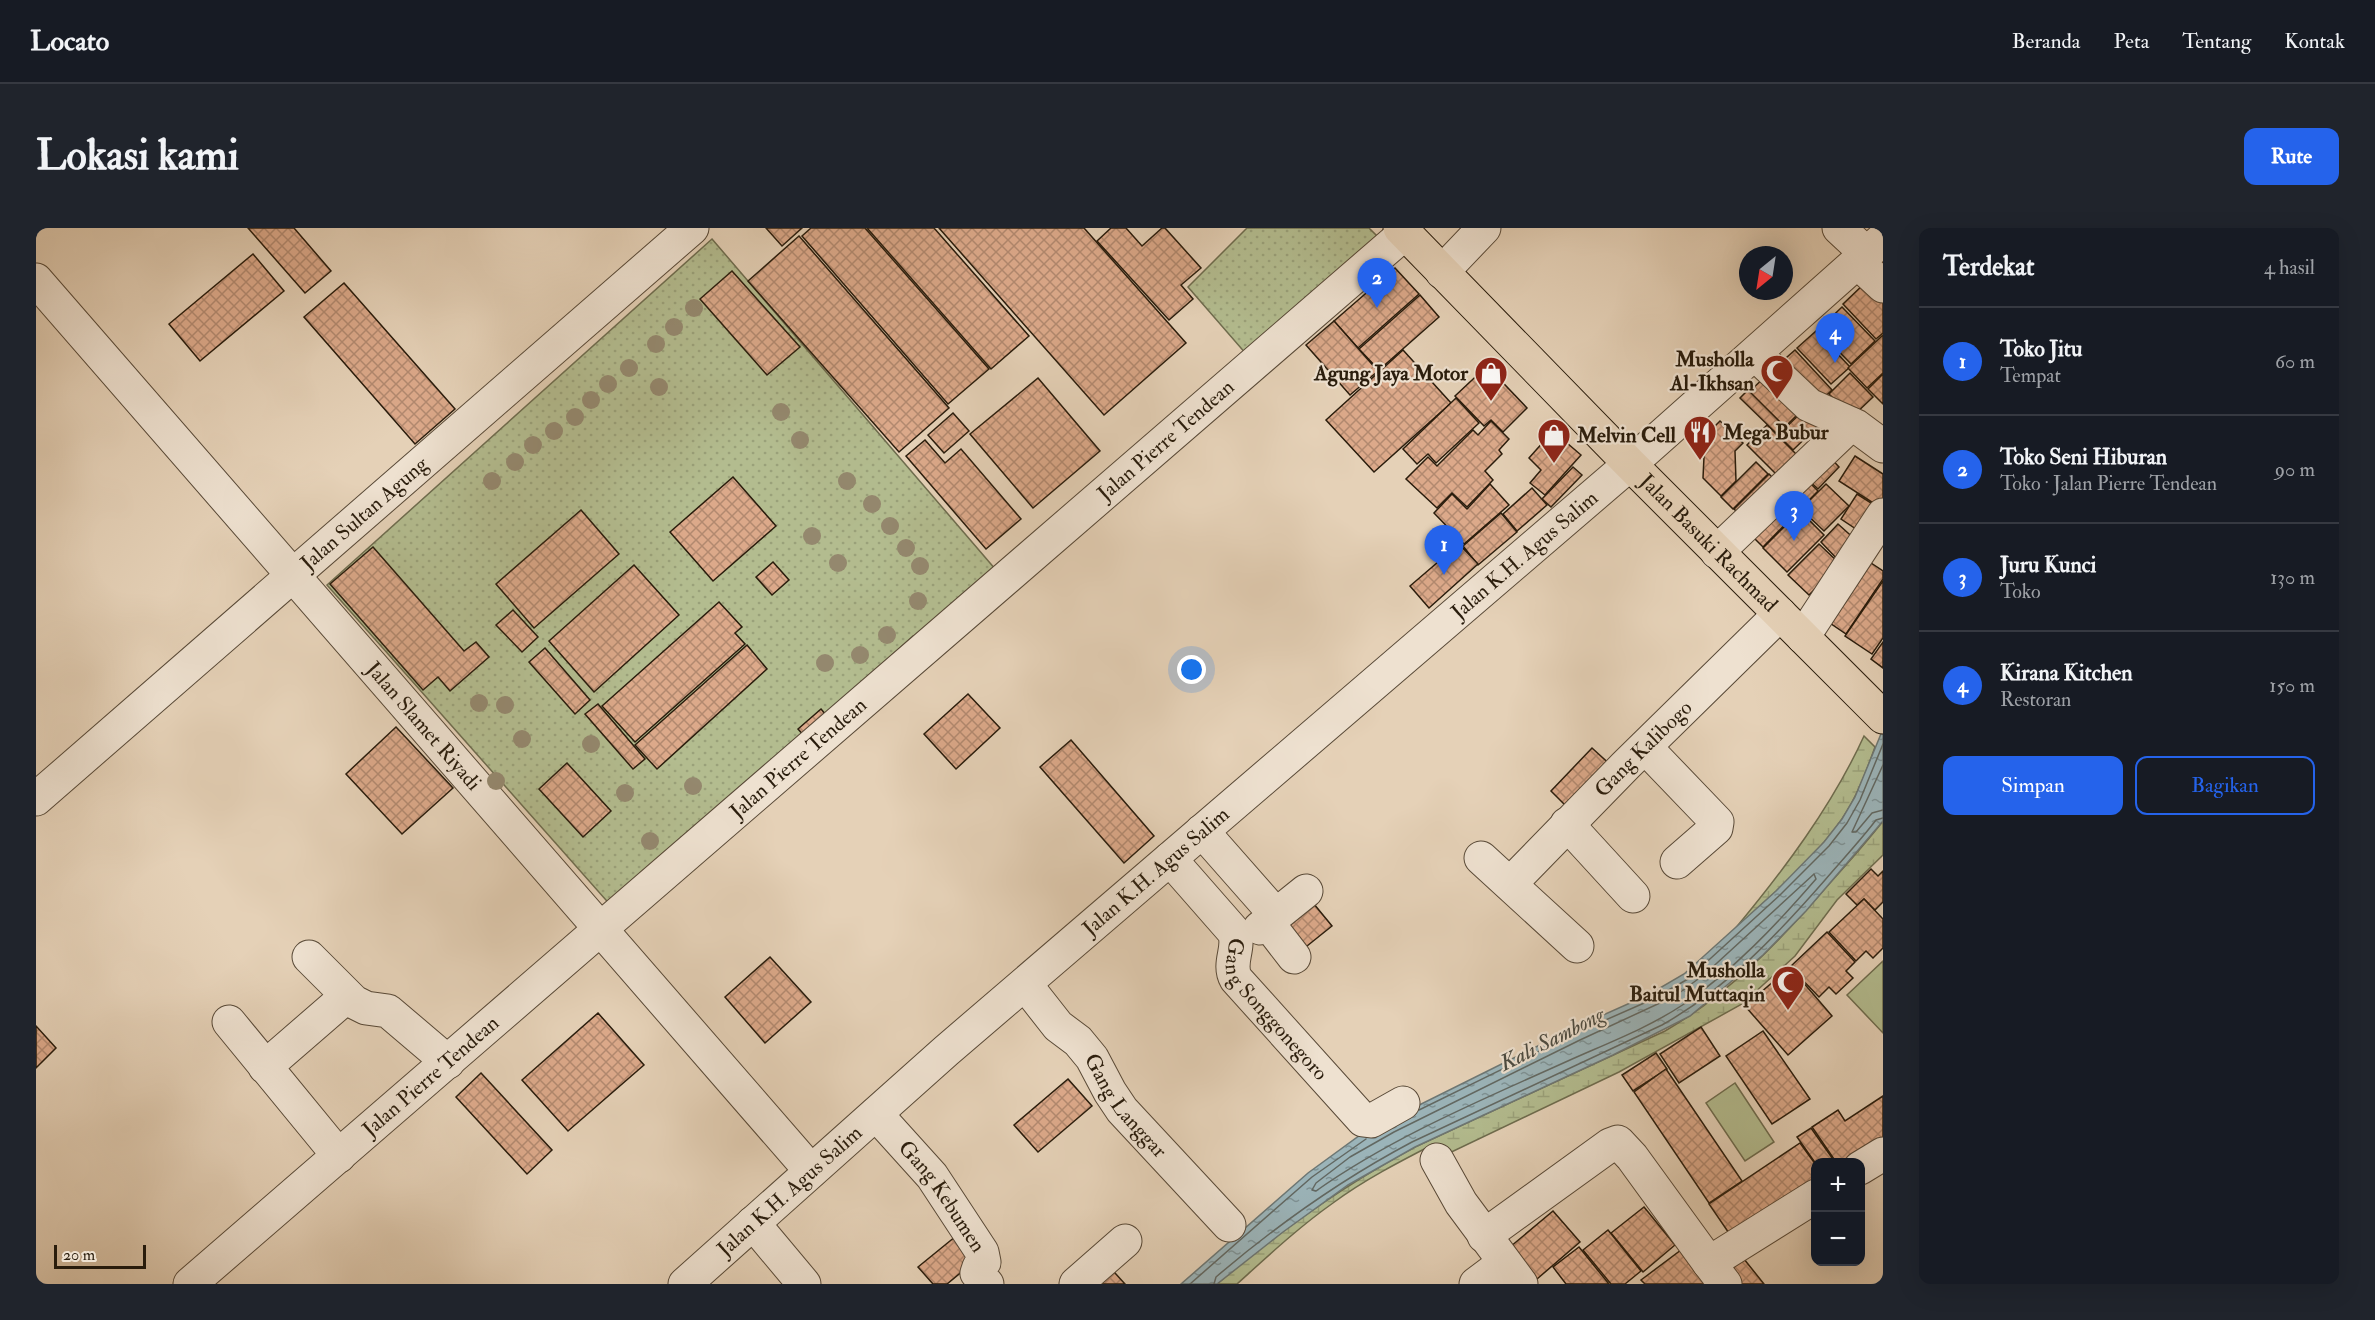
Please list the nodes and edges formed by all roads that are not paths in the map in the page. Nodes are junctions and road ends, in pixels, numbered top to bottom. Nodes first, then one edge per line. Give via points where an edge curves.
1 (692, 228) edge
2 (1484, 228) edge
3 (1839, 228) edge
4 (1403, 230) edge
5 (1869, 251) edge
6 (1442, 272) junction
7 (1883, 286) edge
8 (39, 290) edge
9 (1755, 354) junction
10 (1870, 429) edge
11 (1630, 464) junction
12 (1883, 515) edge
13 (1717, 552) junction
14 (293, 575) junction
15 (1780, 614) junction
16 (1803, 637) junction
17 (1875, 709) edge
18 (1645, 747) junction
19 (36, 799) edge
20 (1567, 824) junction
21 (1202, 831) junction
22 (1481, 858) dead end
23 (1170, 859) junction
24 (1677, 862) dead end
25 (1510, 884) junction
26 (1306, 891) dead end
27 (1633, 896) dead end
28 (1271, 919) junction
29 (602, 930) junction
30 (1237, 946) junction
31 (1577, 946) dead end
32 (309, 957) dead end
33 (1294, 957) dead end
34 (1025, 984) junction
35 (347, 996) junction
36 (229, 1022) dead end
37 (448, 1062) junction
38 (265, 1067) junction
39 (1403, 1103) dead end
40 (876, 1114) junction
41 (1883, 1154) edge
42 (339, 1156) junction
43 (1437, 1160) dead end
44 (1865, 1165) edge
45 (812, 1171) junction
46 (1811, 1199) edge
47 (753, 1223) junction
48 (1229, 1225) dead end
49 (1484, 1236) junction
50 (1125, 1241) dead end
51 (1512, 1273) edge
52 (1717, 1274) edge
53 (190, 1284) edge
54 (685, 1284) edge
55 (804, 1284) edge
56 (987, 1284) edge
57 (1076, 1284) edge
58 (1476, 1284) edge

1 - 14 street, Jalan Sultan Agung
2 - 6 street
3 - 5 street
4 - 6 main road, Jalan Basuki Rachmad
4 - 29 street, Jalan Pierre Tendean
5 - 7 street
5 - 9 street, Jalan K.H. Agus Salim
6 - 11 main road, Jalan Basuki Rachmad
8 - 14 street, Jalan Slamet Riyadi
9 - 10 street via 1809,405
9 - 11 street, Jalan K.H. Agus Salim
10 - 13 street
11 - 13 main road, Jalan Basuki Rachmad
11 - 21 street, Jalan K.H. Agus Salim
12 - 16 street
13 - 15 main road, Jalan Basuki Rachmad
14 - 19 street, Jalan Sultan Agung
14 - 29 street, Jalan Slamet Riyadi
15 - 16 main road, Jalan Basuki Rachmad
15 - 18 street, Gang Kalibogo
16 - 17 main road, Jalan Basuki Rachmad
18 - 20 street, Gang Kalibogo
18 - 24 street via 1716,820 1717,824
20 - 25 street, Gang Kalibogo
20 - 27 street
21 - 23 street, Jalan K.H. Agus Salim
21 - 28 street
22 - 25 street
23 - 30 street, Gang Songgonegoro via 1234,932
23 - 34 street, Jalan K.H. Agus Salim
25 - 31 street
26 - 28 street
28 - 30 street
28 - 33 street
29 - 37 street, Jalan Pierre Tendean
29 - 45 street, Jalan Slamet Riyadi
30 - 39 street, Gang Songgonegoro via 1232,965 1236,979 1363,1120 1371,1121
32 - 35 street
34 - 40 street, Jalan K.H. Agus Salim
34 - 48 street, Gang Langgar via 1058,1026 1092,1058 1122,1110
35 - 37 street via 360,1006 387,1011
35 - 38 street
36 - 38 street
37 - 42 street, Jalan Pierre Tendean
38 - 42 street
40 - 45 street, Jalan K.H. Agus Salim
40 - 56 street, Gang Kebumen via 932,1176 982,1252 984,1262 977,1273
41 - 44 street
42 - 53 street, Jalan Pierre Tendean
43 - 49 street
45 - 47 street, Jalan K.H. Agus Salim
46 - 52 street
47 - 54 street, Jalan K.H. Agus Salim
47 - 55 street
49 - 51 street
49 - 52 street via 1617,1142
50 - 57 street
51 - 58 street

